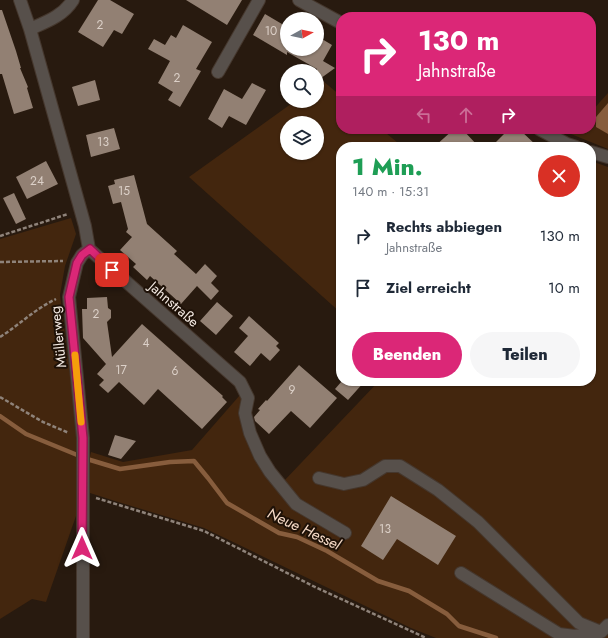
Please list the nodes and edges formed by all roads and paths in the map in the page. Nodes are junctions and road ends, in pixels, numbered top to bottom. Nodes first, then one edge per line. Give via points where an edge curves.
1 (20, 0) edge
2 (73, 0) edge
3 (259, 0) edge
4 (299, 0) edge
5 (336, 20) edge
6 (30, 29) junction
7 (218, 72) dead end
8 (549, 134) edge
9 (563, 142) edge
10 (596, 154) edge
11 (608, 158) edge
12 (80, 210) junction
13 (0, 236) edge
14 (90, 249) junction
15 (0, 262) edge
16 (77, 263) junction
17 (69, 297) junction
18 (0, 337) edge
19 (0, 397) edge
20 (83, 442) junction
21 (319, 478) dead end
22 (82, 495) junction
23 (344, 533) dead end
24 (461, 573) dead end
25 (604, 628) edge
26 (83, 638) edge
27 (426, 638) edge

1 - 6 street
2 - 6 street via 68,8 52,20
3 - 7 street
4 - 5 street
6 - 12 street
8 - 9 street
10 - 11 street
12 - 13 path
12 - 14 street
14 - 16 street, Müllerweg
14 - 23 street, Jahnstraße via 240,382 248,398 245,414 250,433 270,472 296,504
15 - 16 path
16 - 17 street, Müllerweg
17 - 18 path via 47,303
17 - 20 street, Müllerweg
19 - 20 path
20 - 22 street, Müllerweg
21 - 25 street via 344,484 363,480 385,466 400,466 438,490 478,522 579,623
22 - 26 street, Müllerweg
22 - 27 path via 204,531 315,587
24 - 25 street via 559,634 575,636

